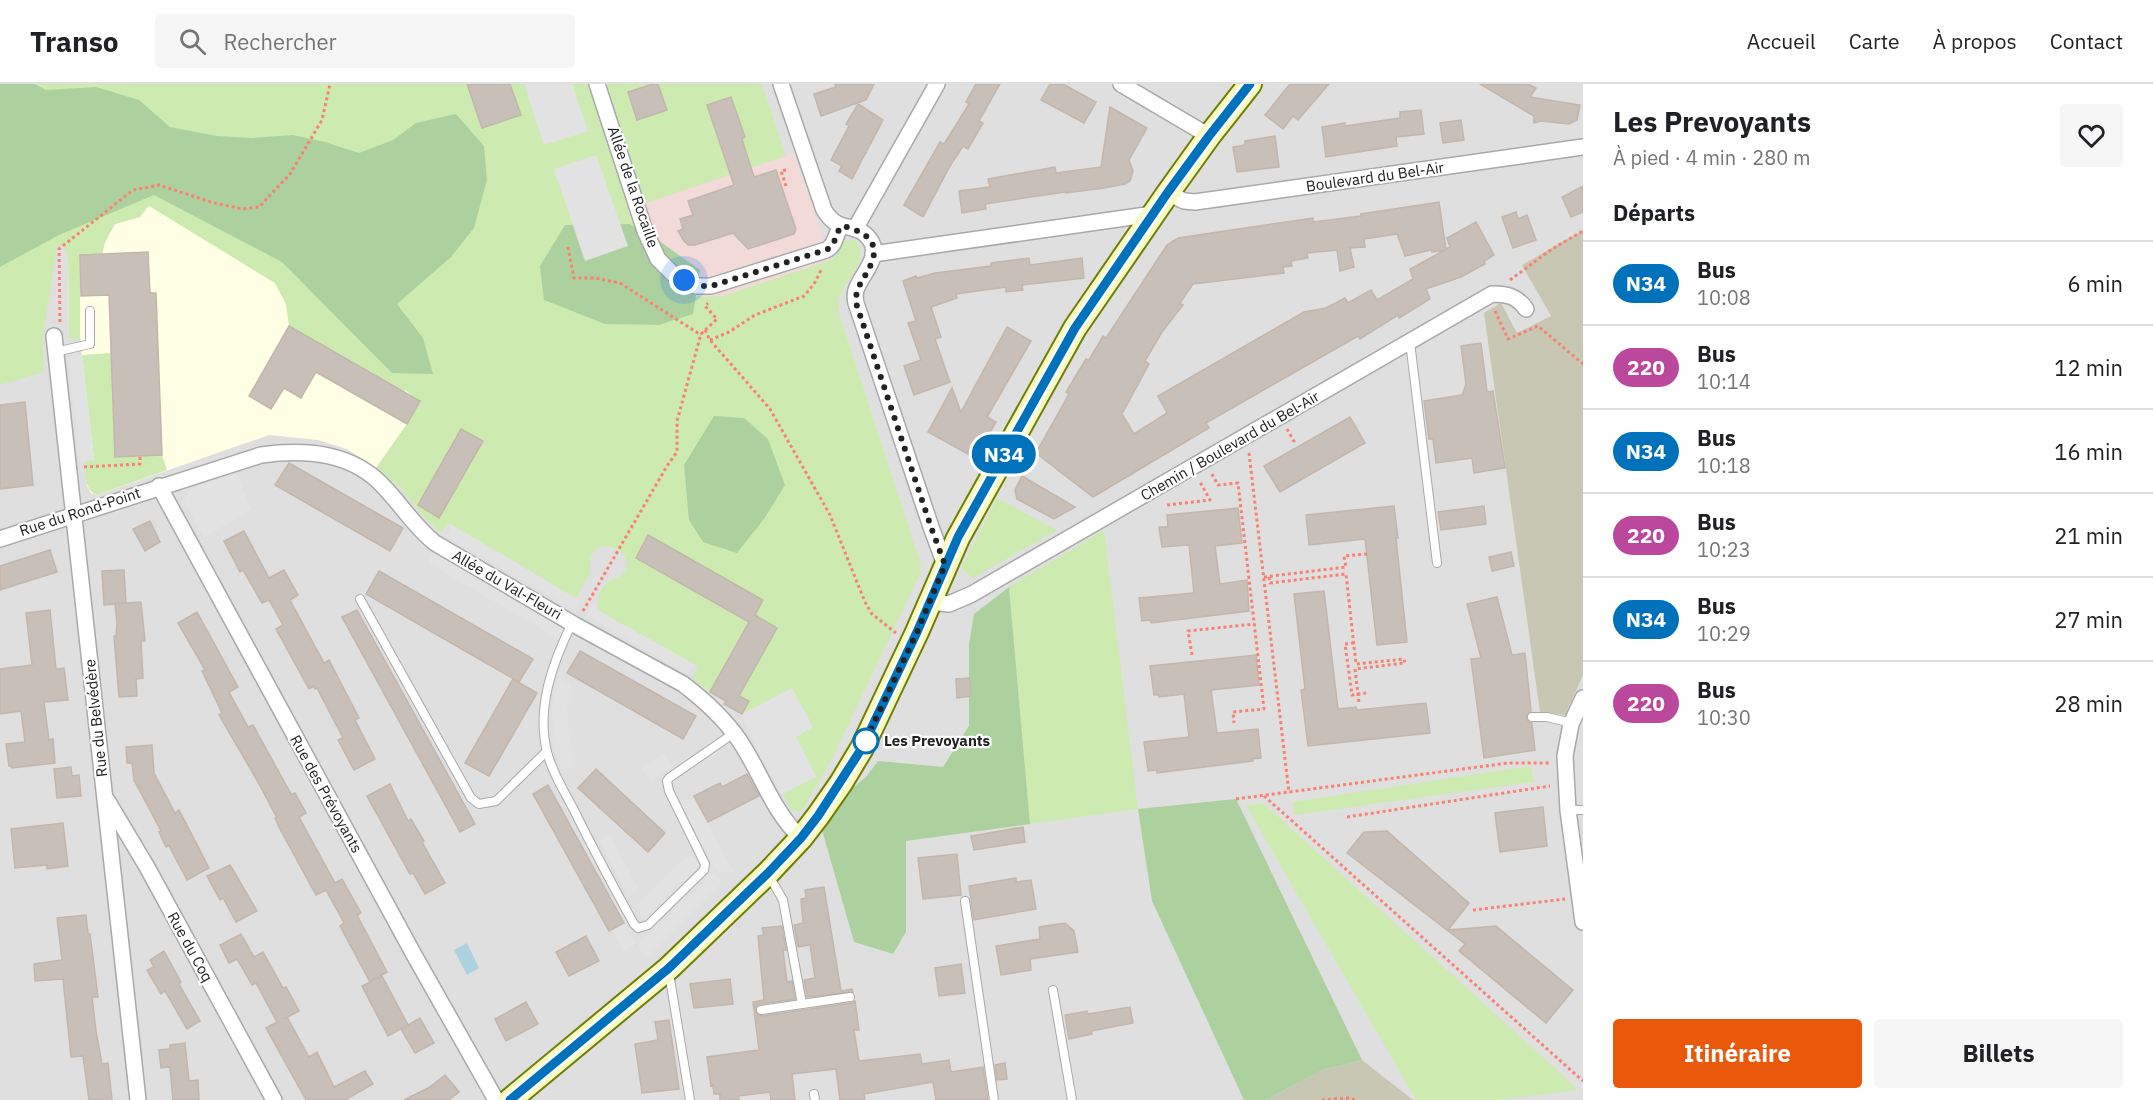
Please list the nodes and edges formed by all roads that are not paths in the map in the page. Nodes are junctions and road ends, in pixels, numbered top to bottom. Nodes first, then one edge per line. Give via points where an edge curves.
1 (597, 84) edge
2 (781, 84) edge
3 (937, 84) edge
4 (1121, 84) edge
5 (1250, 84) edge
6 (1209, 136) junction
7 (1583, 147) edge
8 (1168, 192) junction
9 (1153, 214) junction
10 (849, 228) junction
11 (873, 254) junction
12 (1526, 309) dead end
13 (90, 311) dead end
14 (54, 336) road end
15 (1410, 342) junction
16 (55, 352) junction
17 (159, 486) junction
18 (73, 515) junction
19 (0, 539) edge
20 (1437, 563) dead end
21 (945, 565) junction
22 (360, 599) dead end
23 (929, 602) junction
24 (574, 624) junction
25 (1583, 698) edge
26 (1532, 717) dead end
27 (1572, 723) junction
28 (734, 733) junction
29 (547, 751) junction
30 (104, 795) junction
31 (1575, 810) edge
32 (801, 838) junction
33 (768, 873) junction
34 (1580, 892) edge
35 (965, 901) dead end
36 (1583, 922) edge
37 (669, 968) junction
38 (1053, 990) dead end
39 (850, 997) dead end
40 (802, 1004) junction
41 (761, 1010) dead end
42 (138, 1100) edge
43 (274, 1100) edge
44 (496, 1100) edge
45 (510, 1100) edge
46 (690, 1100) edge
47 (994, 1100) edge
48 (1072, 1100) edge

1 - 10 street, Allée de la Rocaille via 645,231 658,259 673,274 694,286 711,286 826,250 835,243 838,230
2 - 10 street via 824,210 834,223
3 - 10 street, Allée de la Rocaille
4 - 6 street
5 - 6 street
6 - 8 street
7 - 8 street, Boulevard du Bel-Air via 1195,202
8 - 9 street
9 - 11 street
9 - 21 street via 1075,328
10 - 11 street via 867,236
11 - 21 street via 871,266 855,292 856,303
12 - 15 street, Chemin / Boulevard du Bel-Air via 1508,294 1489,295
13 - 16 lane via 90,344
14 - 16 street, Rue du Belvédère
15 - 20 lane
15 - 23 street, Chemin / Boulevard du Bel-Air via 972,594 949,604
16 - 18 street, Rue du Belvédère
17 - 18 street, Rue du Rond-Point
17 - 24 street, Allée du Val-Fleuri via 261,455 300,452 339,458 372,475 435,543
17 - 44 street, Rue des Prévoyants
18 - 19 street, Rue du Rond-Point
18 - 30 street, Rue du Belvédère
21 - 23 street
22 - 29 lane via 471,798 479,804 496,801
23 - 32 street via 862,748
24 - 28 street, Allée du Val-Fleuri via 683,684
24 - 29 lane via 552,668 545,718
25 - 27 street
26 - 27 lane
27 - 31 street via 1564,756 1565,784
28 - 29 lane via 667,782 705,864 704,870 643,928 634,924 555,774
28 - 32 street, Allée du Val-Fleuri via 783,819
30 - 42 street, Rue du Belvédère
30 - 43 street, Rue du Coq
31 - 34 street
32 - 33 street
33 - 37 street
33 - 40 lane via 783,900
34 - 36 street
35 - 47 lane
37 - 45 street
37 - 46 lane
38 - 48 lane
39 - 40 lane
40 - 41 lane

